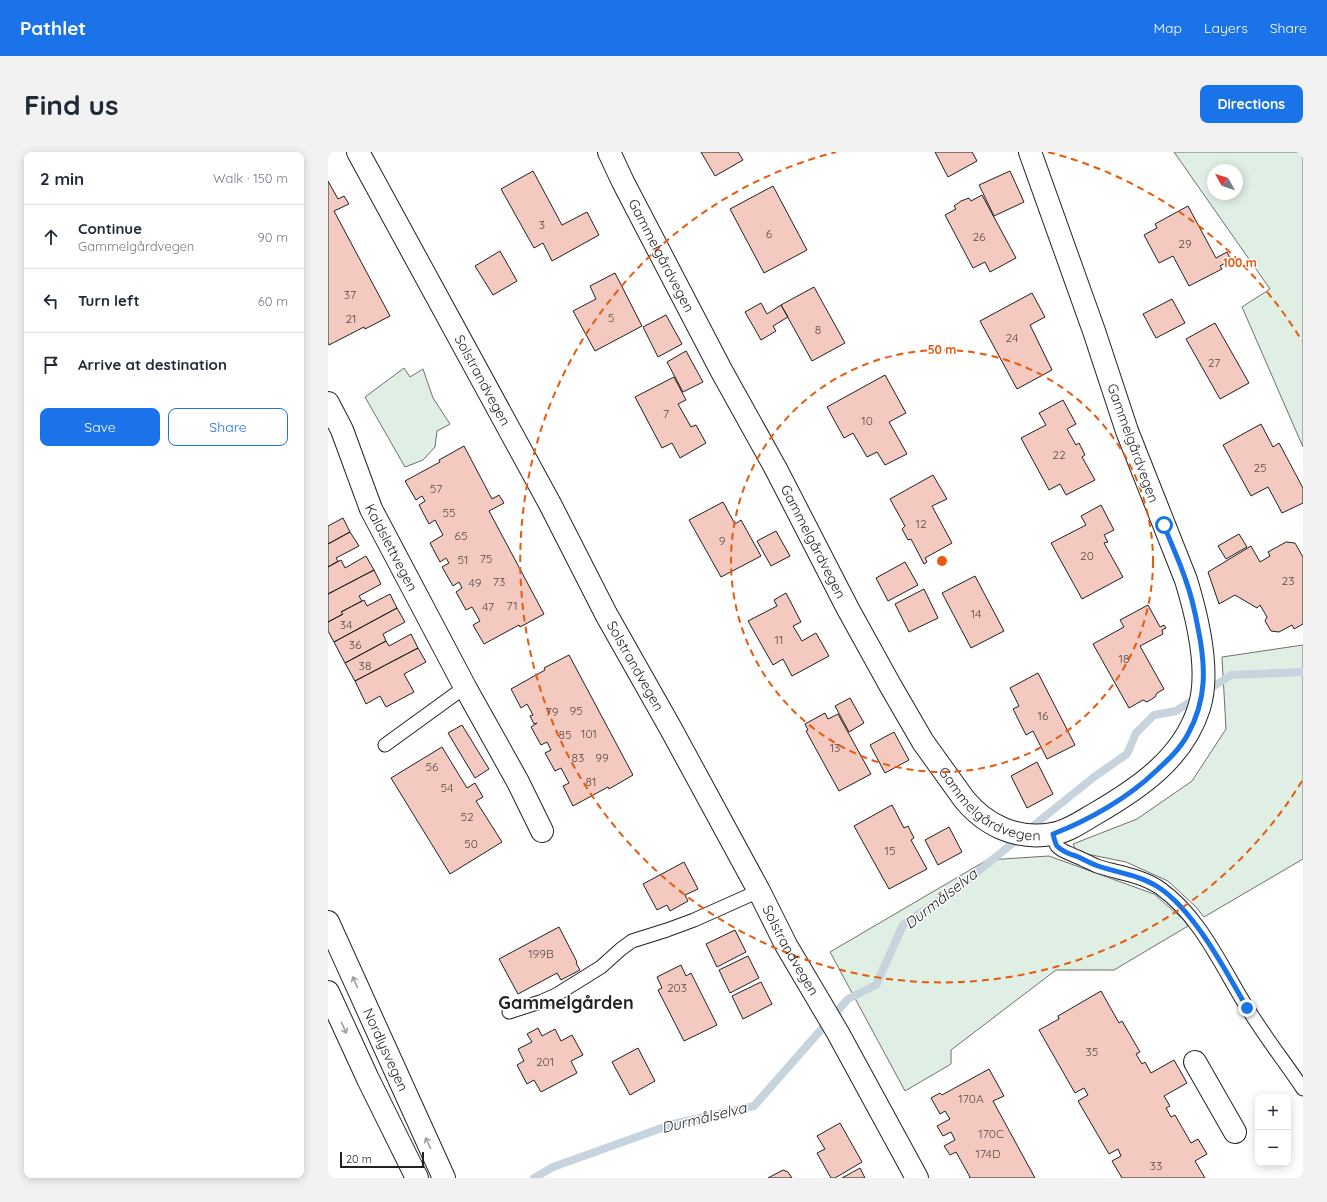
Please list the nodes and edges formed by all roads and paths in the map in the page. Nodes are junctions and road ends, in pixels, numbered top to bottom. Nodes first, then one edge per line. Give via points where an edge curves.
1 (358, 152) edge
2 (609, 152) edge
3 (1030, 152) edge
4 (328, 403) edge
5 (465, 687) junction
6 (385, 745) dead end
7 (542, 831) dead end
8 (1053, 834) junction
9 (759, 891) junction
10 (328, 922) edge
11 (328, 992) edge
12 (509, 1012) dead end
13 (1195, 1062) dead end
14 (1303, 1089) edge
15 (1235, 1132) dead end
16 (417, 1178) edge
17 (444, 1178) edge
18 (918, 1178) edge

1 - 9 main road, Solstrandvegen via 550,504 606,614
2 - 8 main road, Gammelgårdvegen via 721,370 776,469 852,616 923,742 964,799 982,818 1012,832 1032,835
3 - 8 main road, Gammelgårdvegen via 1128,431 1186,580 1192,598 1204,672 1202,695 1193,723 1172,756 1121,799 1073,826
4 - 5 main road, Kaldslettvegen via 342,430 371,509
5 - 6 lane
5 - 7 main road, Kaldslettvegen
8 - 14 lane via 1057,845 1065,852 1157,886 1182,908 1202,934 1247,1008
9 - 12 lane via 694,920 632,941 601,967 556,995
9 - 18 main road, Solstrandvegen via 786,945
17 -> 10 main road, Nordlysvegen
11 -> 16 main road, Nordlysvegen
13 - 15 main road

